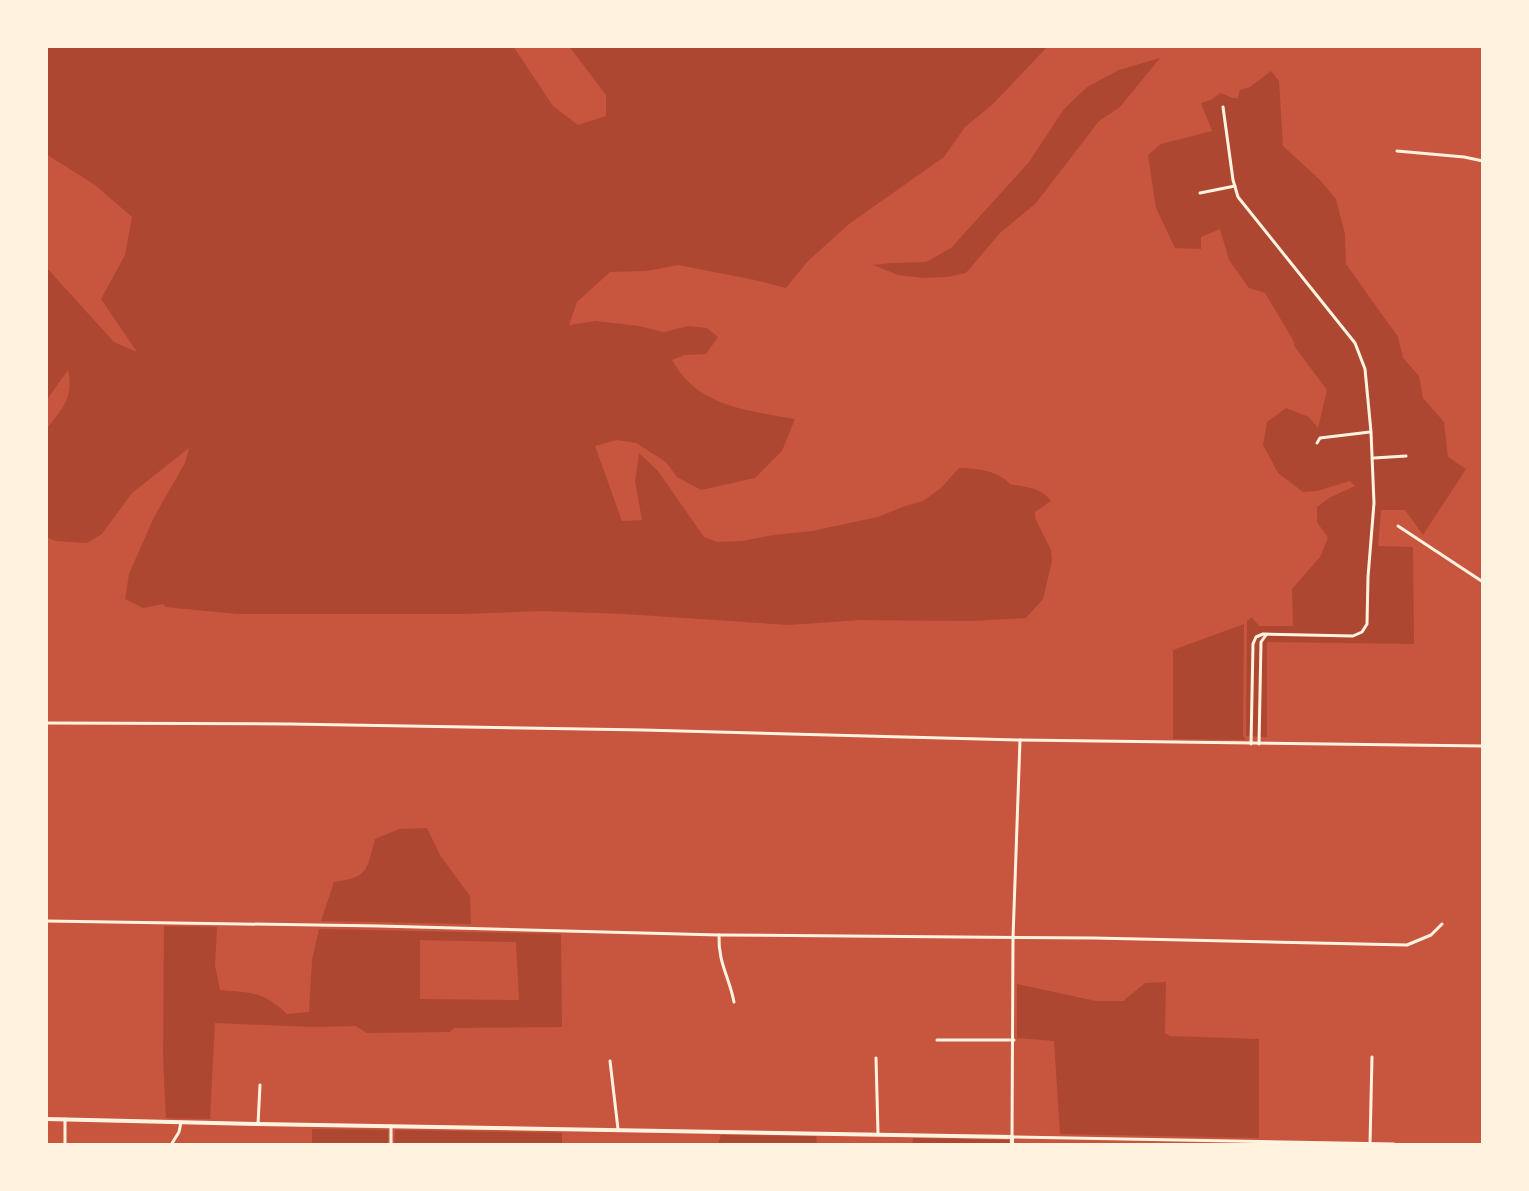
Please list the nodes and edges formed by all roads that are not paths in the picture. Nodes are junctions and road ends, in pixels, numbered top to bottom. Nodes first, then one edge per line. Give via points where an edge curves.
1 (1223, 107) dead end
2 (1397, 151) dead end
3 (1483, 161) edge
4 (1235, 186) junction
5 (1200, 193) dead end
6 (1371, 432) junction
7 (1317, 443) dead end
8 (1406, 456) dead end
9 (1373, 458) junction
10 (1398, 526) dead end
11 (1483, 582) edge
12 (1270, 634) junction
13 (46, 723) edge
14 (1020, 740) junction
15 (1251, 744) junction
16 (1259, 744) junction
17 (1483, 746) edge
18 (46, 921) edge
19 (1442, 924) dead end
20 (719, 935) junction
21 (1013, 938) junction
22 (734, 1002) dead end
23 (937, 1040) dead end
24 (1014, 1040) junction
25 (1372, 1057) dead end
26 (876, 1058) dead end
27 (610, 1061) dead end
28 (260, 1085) dead end
29 (46, 1119) edge
30 (65, 1119) junction
31 (181, 1122) junction
32 (258, 1124) junction
33 (391, 1126) junction
34 (618, 1129) junction
35 (878, 1133) junction
36 (1012, 1137) junction
37 (1288, 1144) edge
38 (1370, 1144) edge
39 (1394, 1144) edge
40 (65, 1145) edge
41 (171, 1145) edge
42 (391, 1145) edge
43 (1012, 1145) edge
44 (1382, 1145) edge

1 - 4 street
2 - 3 street
4 - 5 street
4 - 6 street via 1244,207 1355,343 1365,369
6 - 7 street via 1320,438
6 - 9 street
8 - 9 street
9 - 12 street via 1365,628 1353,636
10 - 11 street
12 - 15 street via 1253,641
12 - 16 street via 1261,642
13 - 14 street
14 - 15 street
14 - 21 street
15 - 16 street
16 - 17 street
18 - 20 street
19 - 21 street via 1407,945
20 - 21 street
20 - 22 street via 720,961
21 - 24 street
23 - 24 street
24 - 36 street
25 - 38 street
26 - 35 street
27 - 34 street
28 - 32 street
29 - 30 street
30 - 31 street
30 - 40 street
31 - 32 street
31 - 41 street
32 - 33 street
33 - 34 street
33 - 42 street
34 - 35 street
35 - 36 street
36 - 37 street
36 - 43 street
37 - 38 street
38 - 44 street
39 - 44 street

